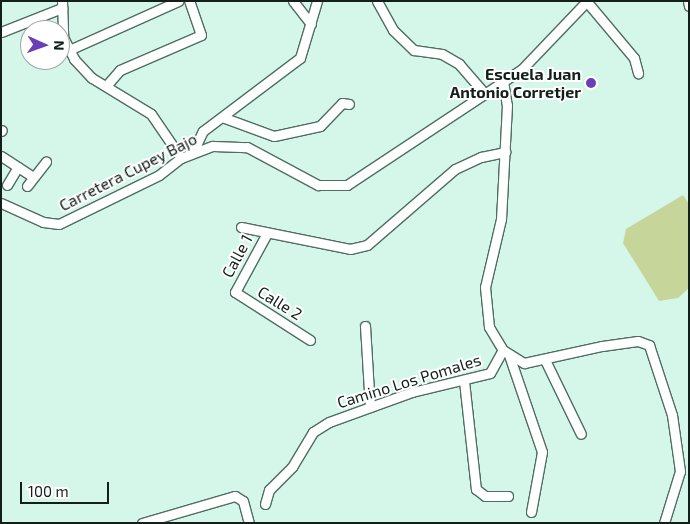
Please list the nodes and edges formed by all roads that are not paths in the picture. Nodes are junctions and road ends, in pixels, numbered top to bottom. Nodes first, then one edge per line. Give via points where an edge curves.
1 (178, 1) edge
2 (189, 1) edge
3 (293, 1) edge
4 (317, 1) edge
5 (377, 1) edge
6 (688, 1) edge
7 (587, 2) edge
8 (62, 4) edge
9 (689, 6) edge
10 (62, 20) edge
11 (311, 24) junction
12 (1, 32) edge
13 (70, 50) edge
14 (70, 51) edge
15 (638, 73) dead end
16 (503, 81) junction
17 (106, 86) junction
18 (484, 93) junction
19 (349, 104) dead end
20 (222, 117) junction
21 (193, 152) junction
22 (505, 152) junction
23 (1, 156) edge
24 (181, 158) junction
25 (46, 162) dead end
26 (18, 167) junction
27 (33, 177) junction
28 (6, 185) dead end
29 (27, 186) dead end
30 (1, 203) edge
31 (242, 227) dead end
32 (266, 235) junction
33 (235, 292) joint
34 (365, 326) dead end
35 (310, 340) dead end
36 (506, 353) junction
37 (545, 360) junction
38 (464, 381) junction
39 (370, 407) junction
40 (581, 434) dead end
41 (508, 496) dead end
42 (265, 504) dead end
43 (531, 512) dead end
44 (142, 523) edge
45 (249, 523) edge
46 (664, 523) edge

1 - 13 street
2 - 17 street via 201,35 120,70
3 - 11 street
4 - 11 street
5 - 18 street via 393,30 414,50 442,54 459,64
6 - 9 street
7 - 15 street via 634,58
7 - 16 street, Carretera Cupey Bajo via 522,69
8 - 10 street
8 - 12 street
11 - 20 street via 300,58
14 - 17 street via 92,78
16 - 18 street, Carretera Cupey Bajo
16 - 22 street
17 - 24 street via 151,114
18 - 21 street, Carretera Cupey Bajo via 369,173 334,188 318,185 247,147 214,146
19 - 20 street via 342,104 314,128 274,136
20 - 21 street via 203,131
21 - 24 street, Carretera Cupey Bajo
22 - 32 street via 481,156 455,169 367,245 350,249
22 - 36 street via 501,219 485,287 489,327
23 - 26 street
24 - 30 street, Carretera Cupey Bajo via 159,175 60,224 33,218
25 - 27 street
26 - 27 street
26 - 28 street
27 - 29 street
31 - 32 street
32 - 33 street, Calle 1
33 - 35 street, Calle 2
34 - 39 street
36 - 37 street via 524,363
36 - 38 street, Camino Los Pomales via 490,373
36 - 43 street via 542,452
37 - 40 street
37 - 46 street via 602,346 638,341 649,345 672,415 680,471
38 - 39 street, Camino Los Pomales
38 - 41 street via 476,489 485,496
39 - 42 street, Camino Los Pomales via 313,432 292,467 269,490
44 - 45 street via 230,497 243,501

